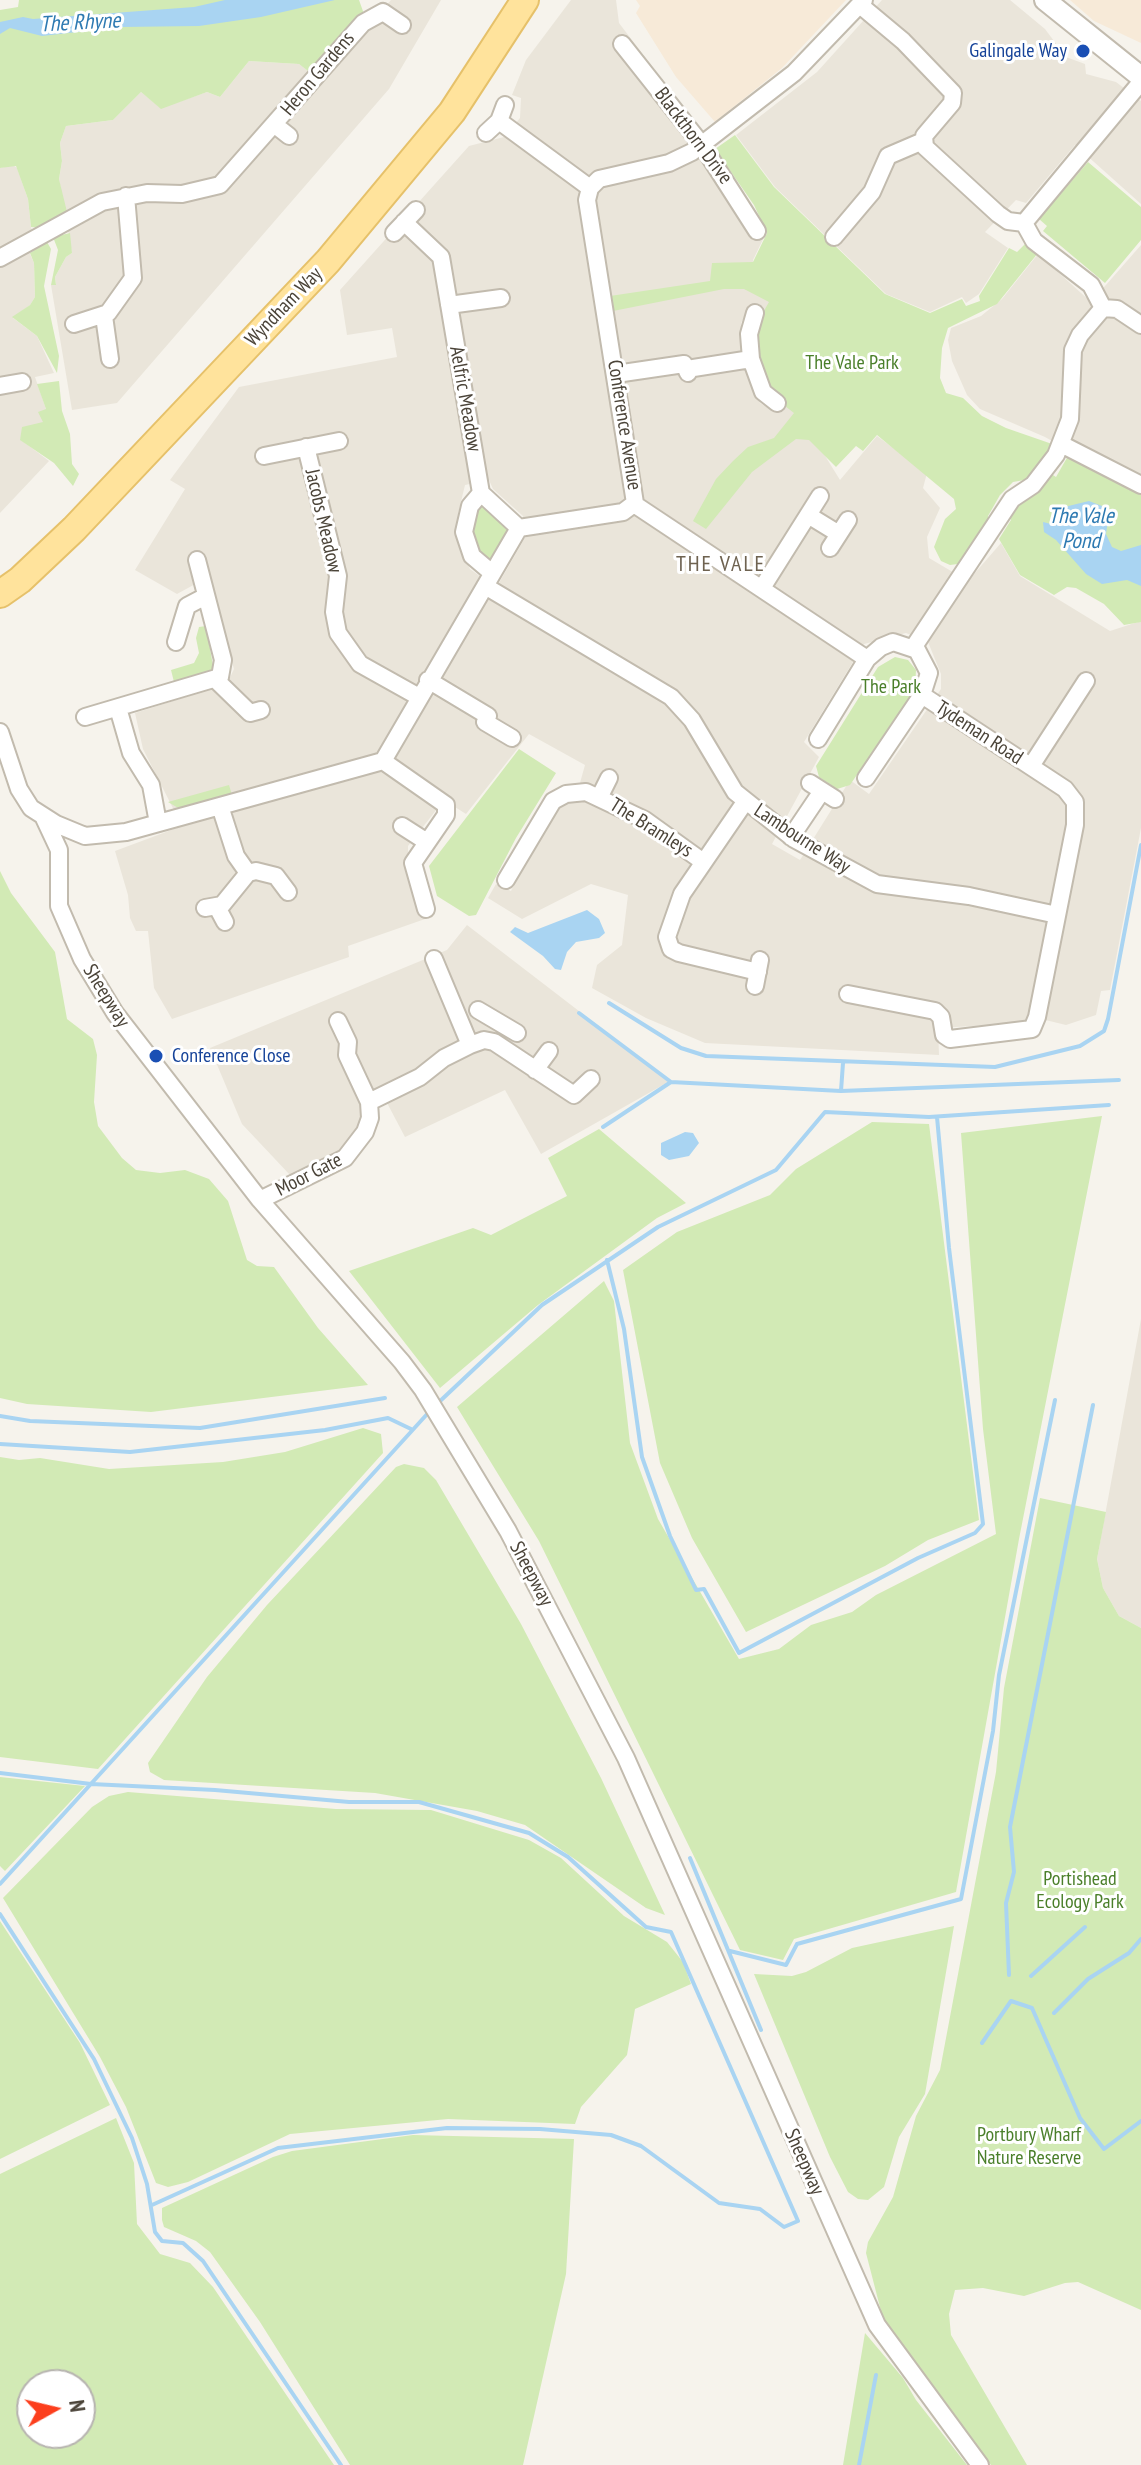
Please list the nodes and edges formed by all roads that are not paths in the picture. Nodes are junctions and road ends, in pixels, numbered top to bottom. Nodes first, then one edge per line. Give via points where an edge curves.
1 (1045, 0) edge
2 (522, 3) edge
3 (862, 3) edge
4 (402, 25) dead end
5 (622, 44) dead end
6 (1141, 80) edge
7 (505, 105) dead end
8 (499, 121) junction
9 (486, 133) dead end
10 (923, 141) junction
11 (702, 145) junction
12 (590, 188) junction
13 (126, 196) junction
14 (416, 210) dead end
15 (1024, 223) junction
16 (757, 231) dead end
17 (834, 237) dead end
18 (0, 258) edge
19 (501, 298) dead end
20 (449, 305) junction
21 (1103, 308) junction
22 (755, 313) dead end
23 (104, 316) junction
24 (74, 324) dead end
25 (1141, 325) edge
26 (110, 359) dead end
27 (751, 359) junction
28 (616, 374) junction
29 (22, 382) dead end
30 (0, 386) edge
31 (777, 403) dead end
32 (339, 441) dead end
33 (1061, 444) junction
34 (306, 447) junction
35 (264, 456) dead end
36 (1141, 485) edge
37 (481, 493) junction
38 (820, 496) dead end
39 (634, 504) junction
40 (808, 515) junction
41 (519, 528) junction
42 (839, 534) dead end
43 (197, 560) dead end
44 (488, 580) junction
45 (10, 587) edge
46 (762, 588) junction
47 (206, 596) junction
48 (0, 612) edge
49 (176, 642) dead end
50 (913, 648) junction
51 (867, 659) junction
52 (216, 680) junction
53 (428, 680) junction
54 (1086, 681) dead end
55 (1056, 694) dead end
56 (922, 695) junction
57 (419, 697) junction
58 (1072, 704) junction
59 (118, 708) junction
60 (261, 710) dead end
61 (85, 717) dead end
62 (1, 737) edge
63 (512, 738) dead end
64 (818, 739) dead end
65 (383, 761) junction
66 (1031, 766) junction
67 (609, 778) dead end
68 (866, 778) dead end
69 (822, 791) dead end
70 (600, 796) junction
71 (745, 802) junction
72 (220, 806) junction
73 (44, 818) junction
74 (158, 823) junction
75 (402, 826) dead end
76 (791, 837) junction
77 (427, 842) junction
78 (702, 861) junction
79 (248, 873) junction
80 (506, 880) dead end
81 (288, 892) dead end
82 (426, 909) dead end
83 (216, 912) dead end
84 (1057, 915) junction
85 (434, 959) dead end
86 (757, 973) dead end
87 (848, 994) dead end
88 (478, 1010) dead end
89 (338, 1021) dead end
90 (497, 1021) junction
91 (517, 1033) dead end
92 (492, 1041) junction
93 (470, 1045) junction
94 (549, 1051) dead end
95 (535, 1070) junction
96 (591, 1079) dead end
97 (369, 1102) junction
98 (260, 1200) junction
99 (980, 2465) edge

1 - 6 street
2 - 45 main road, Wyndham Way via 452,112 328,261 74,529
3 - 10 street via 953,93 952,103
3 - 11 street via 794,73
4 - 13 street, Heron Gardens via 383,12 363,23 282,130 220,185 182,194
5 - 11 street, Blackthorn Drive
6 - 15 street
7 - 8 street
8 - 9 street
8 - 12 street
10 - 15 street via 998,214
10 - 17 street via 888,156 872,192
11 - 12 street via 669,163 599,179
11 - 16 street, Blackthorn Drive
12 - 28 street, Conference Avenue via 587,197
13 - 18 street, Heron Gardens via 86,209
13 - 23 street via 134,275
14 - 20 street, Aelfric Meadow via 399,228 440,255
15 - 21 street via 1034,241 1091,285
19 - 20 street
20 - 37 street, Aelfric Meadow
21 - 25 street via 1117,309
21 - 33 street via 1073,350 1072,407
22 - 27 street via 749,329
23 - 24 street
23 - 26 street
27 - 28 street via 687,371 684,364
27 - 31 street via 755,394
28 - 39 street, Conference Avenue
29 - 30 street
32 - 34 street
33 - 36 street
33 - 50 street via 1038,479 1012,499
34 - 35 street
34 - 57 street, Jacobs Meadow via 338,576 338,633 360,664
37 - 41 street
37 - 44 street via 470,506 464,532
38 - 40 street
39 - 41 street, Conference Avenue via 623,512
39 - 46 street
40 - 42 street
40 - 46 street
41 - 44 street
43 - 47 street
44 - 53 street
44 - 71 street, Lambourne Way via 671,697
45 - 48 main road, Wyndham Way
46 - 51 street
47 - 49 street via 187,606
47 - 52 street via 223,660
50 - 51 street via 893,642
50 - 56 street, Tydeman Road via 928,666
51 - 64 street
52 - 59 street
52 - 60 street via 250,713
53 - 57 street
53 - 63 street via 488,716 485,722
54 - 58 street
55 - 58 street
56 - 66 street, Tydeman Road
56 - 68 street
57 - 65 street
58 - 66 street
59 - 61 street
59 - 74 street via 131,753 151,785
62 - 73 street, Sheepway via 19,789
65 - 72 street
65 - 77 street via 445,803 446,815
66 - 84 street, Tydeman Road via 1068,792 1077,808
67 - 70 street, The Bramleys
69 - 76 street
70 - 78 street, The Bramleys
70 - 80 street, The Bramleys via 566,794 553,801
71 - 76 street, Lambourne Way
71 - 78 street, The Bramleys
72 - 74 street
72 - 79 street via 236,856
73 - 74 street via 85,836
73 - 98 street, Sheepway via 59,850 59,906 97,985 133,1040
75 - 77 street
76 - 84 street, Lambourne Way via 877,884
77 - 82 street via 413,866
78 - 86 street, The Bramleys via 673,912 667,934 670,947
79 - 81 street via 269,873
79 - 83 street
84 - 87 street, Tydeman Road via 1030,1030 955,1040 945,1036 935,1011
85 - 93 street
88 - 90 street
89 - 97 street via 354,1040 347,1055
90 - 91 street
90 - 92 street
92 - 93 street
92 - 95 street
93 - 97 street
94 - 95 street
95 - 96 street via 574,1095
97 - 98 street, Moor Gate via 368,1125 350,1154
98 - 99 street, Sheepway via 402,1362 508,1531 626,1758 877,2325

